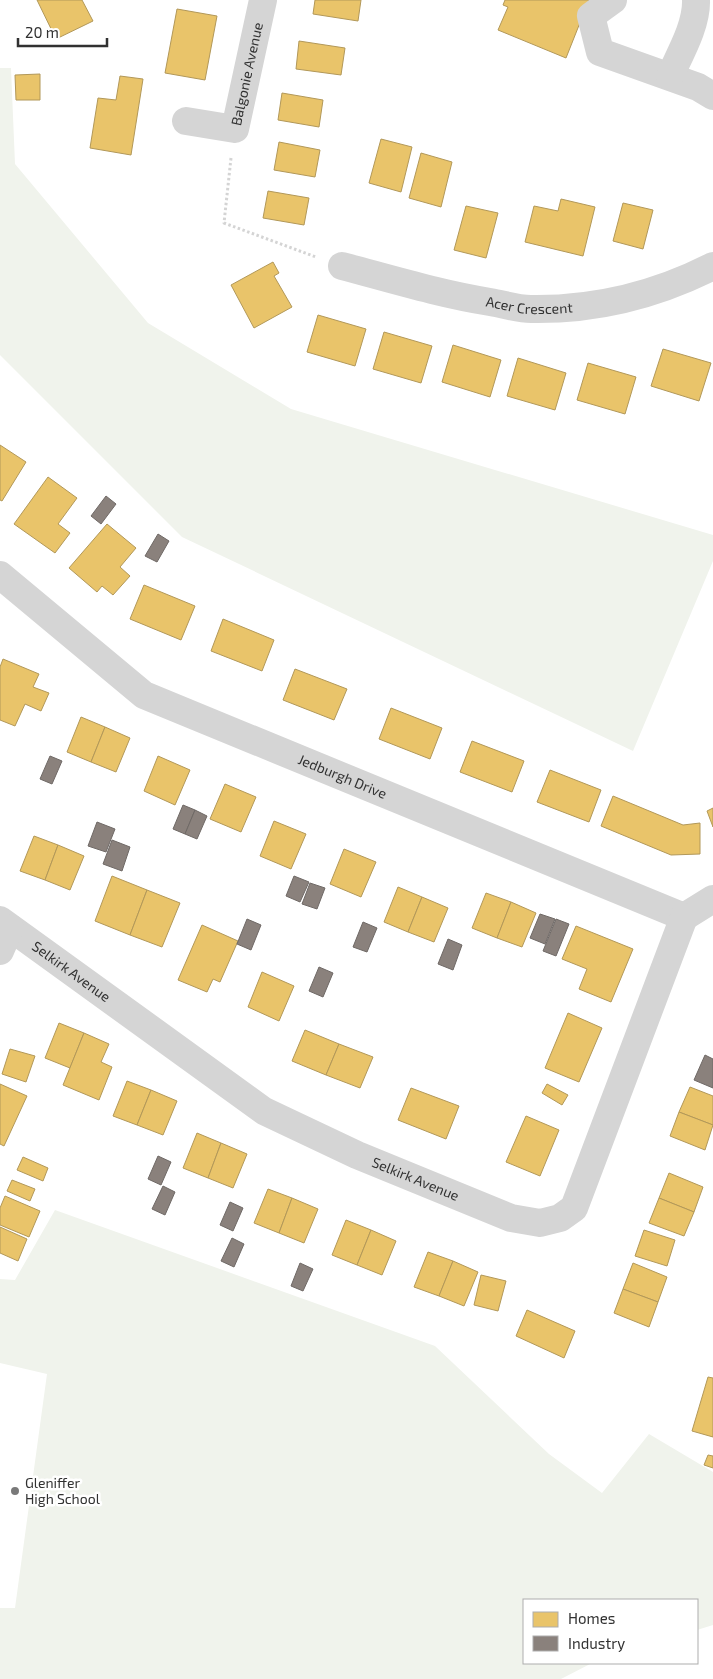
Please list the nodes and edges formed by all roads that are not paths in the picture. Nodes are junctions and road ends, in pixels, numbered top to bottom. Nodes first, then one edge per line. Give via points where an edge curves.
1 (263, 0) edge
2 (614, 0) edge
3 (696, 0) edge
4 (670, 76) junction
5 (713, 96) edge
6 (186, 121) dead end
7 (342, 266) road end
8 (713, 266) edge
9 (0, 575) edge
10 (713, 899) edge
11 (684, 917) junction
12 (3, 933) edge

1 - 6 street, Balgonie Avenue via 235,129
2 - 4 street via 591,16 600,52
3 - 4 street via 684,46
4 - 5 street
7 - 8 street, Acer Crescent via 464,298 529,309 583,307 629,300 682,282
9 - 11 street, Jedburgh Drive via 144,695
10 - 11 street
11 - 12 street, Selkirk Avenue via 574,1208 560,1218 540,1222 511,1218 264,1111

